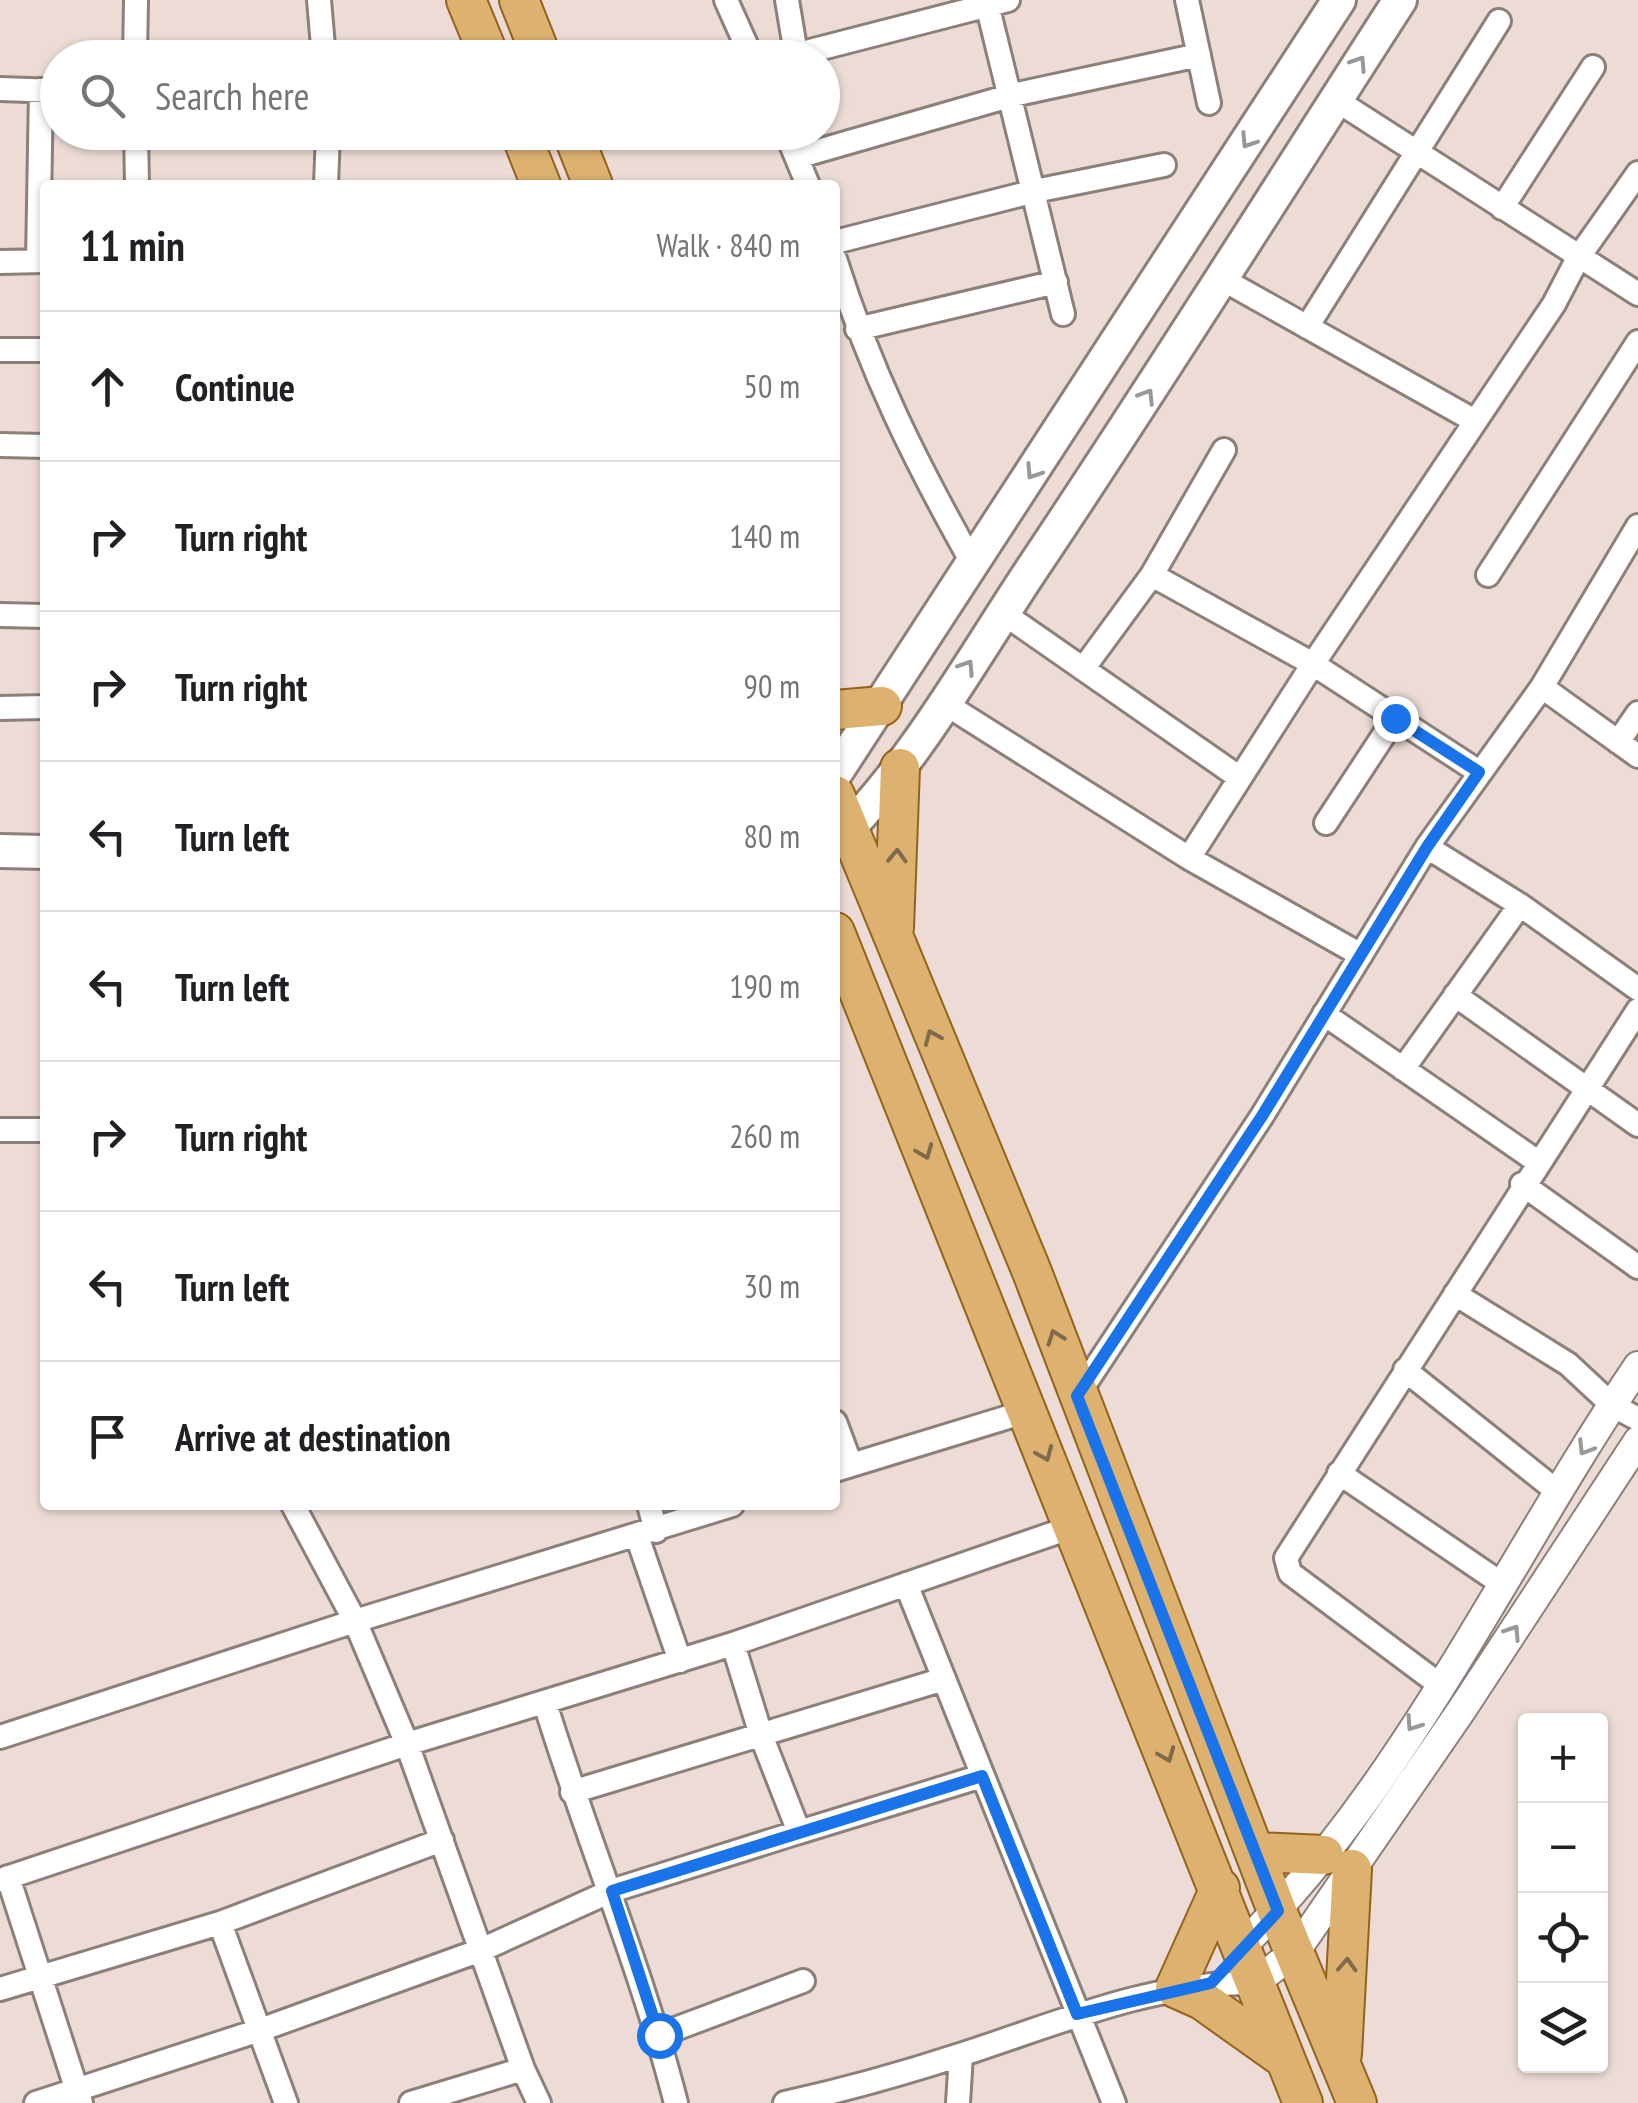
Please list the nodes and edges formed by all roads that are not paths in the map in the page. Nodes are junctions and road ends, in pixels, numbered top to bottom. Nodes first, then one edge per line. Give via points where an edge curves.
1 (136, 0) edge
2 (320, 0) edge
3 (466, 0) edge
4 (519, 0) edge
5 (726, 0) edge
6 (786, 0) edge
7 (1187, 0) edge
8 (1339, 0) edge
9 (1400, 0) edge
10 (994, 1) edge
11 (1499, 21) dead end
12 (135, 40) edge
13 (323, 40) edge
14 (483, 40) edge
15 (535, 40) edge
16 (744, 40) edge
17 (789, 40) edge
18 (840, 43) edge
19 (1199, 54) junction
20 (1593, 68) dead end
21 (0, 89) edge
22 (40, 90) edge
23 (1013, 96) junction
24 (1336, 100) junction
25 (1210, 103) dead end
26 (840, 144) edge
27 (47, 150) edge
28 (136, 150) edge
29 (327, 150) edge
30 (527, 150) edge
31 (579, 150) edge
32 (794, 150) edge
33 (819, 150) edge
34 (1417, 153) junction
35 (797, 156) junction
36 (1164, 165) dead end
37 (1638, 173) edge
38 (45, 180) edge
39 (137, 180) edge
40 (326, 180) edge
41 (539, 180) edge
42 (591, 180) edge
43 (806, 180) edge
44 (1035, 191) junction
45 (1502, 208) junction
46 (840, 241) edge
47 (1578, 258) junction
48 (40, 261) edge
49 (0, 262) edge
50 (840, 275) edge
51 (1222, 279) junction
52 (1056, 282) junction
53 (1638, 294) edge
54 (1063, 314) dead end
55 (1307, 327) junction
56 (857, 329) junction
57 (1638, 342) edge
58 (0, 350) edge
59 (40, 350) edge
60 (1476, 421) junction
61 (0, 445) edge
62 (40, 446) edge
63 (1224, 450) dead end
64 (1638, 526) edge
65 (973, 564) junction
66 (1152, 574) junction
67 (1488, 575) dead end
68 (1003, 613) junction
69 (0, 615) edge
70 (40, 616) edge
71 (1313, 664) junction
72 (1083, 669) junction
73 (1542, 687) junction
74 (944, 703) junction
75 (882, 706) junction
76 (40, 707) edge
77 (0, 708) edge
78 (840, 710) edge
79 (1638, 713) edge
80 (1395, 718) junction
81 (1618, 742) junction
82 (1638, 756) edge
83 (840, 767) edge
84 (900, 768) junction
85 (1479, 772) junction
86 (1240, 778) junction
87 (840, 821) edge
88 (1326, 823) dead end
89 (840, 824) edge
90 (1427, 847) junction
91 (0, 851) edge
92 (40, 852) edge
93 (1189, 858) junction
94 (1520, 905) junction
95 (840, 944) edge
96 (893, 945) junction
97 (1361, 955) junction
98 (1638, 989) edge
99 (1455, 995) junction
100 (1638, 1010) edge
101 (1324, 1014) junction
102 (1403, 1069) junction
103 (1585, 1090) junction
104 (1638, 1125) edge
105 (0, 1130) edge
106 (40, 1130) edge
107 (1538, 1162) junction
108 (1522, 1184) junction
109 (1638, 1268) edge
110 (1455, 1294) junction
111 (1638, 1366) edge
112 (1406, 1370) junction
113 (1077, 1396) junction
114 (1612, 1404) junction
115 (1028, 1411) junction
116 (1638, 1420) edge
117 (1638, 1441) edge
118 (843, 1468) edge
119 (1340, 1473) junction
120 (1558, 1492) junction
121 (296, 1510) edge
122 (648, 1510) edge
123 (717, 1510) edge
124 (1075, 1526) junction
125 (646, 1533) junction
126 (906, 1584) junction
127 (1502, 1584) junction
128 (355, 1621) junction
129 (733, 1644) junction
130 (680, 1660) junction
131 (944, 1680) junction
132 (1440, 1685) junction
133 (545, 1703) junction
134 (761, 1735) junction
135 (0, 1737) edge
136 (407, 1744) junction
137 (982, 1776) junction
138 (572, 1792) junction
139 (800, 1832) junction
140 (442, 1840) junction
141 (1257, 1852) junction
142 (1338, 1862) junction
143 (4, 1878) edge
144 (1220, 1888) junction
145 (612, 1891) junction
146 (1278, 1911) junction
147 (220, 1923) junction
148 (1240, 1948) junction
149 (481, 1950) junction
150 (1294, 1952) junction
151 (40, 1976) junction
152 (803, 1981) dead end
153 (1254, 1983) junction
154 (1193, 1985) junction
155 (0, 1989) edge
156 (1077, 2014) junction
157 (260, 2030) junction
158 (659, 2035) junction
159 (961, 2055) junction
160 (1286, 2060) junction
161 (1341, 2062) junction
162 (522, 2069) junction
163 (79, 2097) edge
164 (833, 2098) edge
165 (36, 2103) edge
166 (286, 2103) edge
167 (412, 2103) edge
168 (539, 2103) edge
169 (676, 2103) edge
170 (784, 2103) edge
171 (958, 2103) edge
172 (1114, 2103) edge
173 (1303, 2103) edge
174 (1357, 2103) edge

1 - 12 street
2 - 13 street
3 - 14 main road
4 - 15 main road
5 - 16 street
6 - 17 street
7 - 19 street
8 -> 65 main road
24 -> 9 main road
10 - 18 street
10 - 23 street
11 - 34 street
19 - 23 street
19 - 25 street
20 - 45 street
21 - 22 street
23 - 26 street
23 - 44 street
24 - 34 street
24 - 51 main road
27 - 38 street
28 - 39 street
29 - 40 street
30 - 41 main road
31 - 42 main road
32 - 35 street
33 - 35 street
34 - 45 street
34 - 55 street
35 - 43 street
36 - 44 street
37 - 47 street
44 - 46 street
44 - 52 street
45 - 47 street
47 - 53 street
47 - 60 street
48 - 49 street
50 - 56 street
51 - 55 street
68 -> 51 main road
52 - 54 street
52 - 56 street
55 - 60 street
56 - 65 street via 904,441
57 - 67 street
58 - 59 street
60 - 71 street
61 - 62 street
63 - 66 street
64 - 73 street
65 - 75 main road
66 - 71 street
66 - 72 street
68 - 72 street
74 -> 68 main road
69 - 70 street
71 - 80 street
71 - 86 street
72 - 86 street
73 - 81 street
73 - 85 street
74 - 84 main road
74 - 93 street
75 - 78 main road
75 - 83 main road
76 - 77 street
79 - 81 street
80 - 85 street
80 - 88 street
81 - 82 street
84 - 87 main road
96 -> 84 main road
85 - 90 street
86 - 93 street
89 - 96 main road
90 - 94 street
90 - 97 street
91 - 92 main road
93 - 97 street
94 - 98 street
94 - 99 street
95 -> 115 main road
113 -> 96 main road via 1032,1272
97 - 101 street
99 - 102 street
99 - 103 street
100 - 103 street
101 - 102 street
101 - 113 street
102 - 107 street
103 - 104 street
103 - 107 street
105 - 106 street
107 - 108 street
108 - 109 street
108 - 110 street
110 - 112 street
110 - 114 street via 1568,1364
111 - 114 street
112 - 119 street
112 - 120 street
113 - 141 main road
114 - 116 street
114 -> 120 street
115 - 118 street
115 -> 124 main road
142 -> 117 street
119 - 127 street
119 - 132 street via 1286,1558 1290,1572
120 - 127 street
121 - 128 street
122 - 125 street
123 - 125 street
124 - 126 street
124 -> 144 main road
125 - 128 street
125 - 130 street
126 - 129 street
126 - 131 street
127 - 132 street
128 - 135 street
128 - 136 street
129 - 130 street
129 - 134 street
130 - 133 street
131 - 134 street
131 - 137 street
132 -> 142 street
133 - 136 street
133 - 138 street
134 - 138 street
134 - 139 street
136 - 140 street
136 - 143 street
137 - 139 street
137 - 156 street
138 - 145 street
139 - 145 street
140 - 147 street
140 - 149 street
141 - 142 main road
141 - 146 main road
142 - 146 street
142 - 150 street
161 -> 142 main road
143 - 151 street
144 - 148 main road
144 - 154 main road
145 - 149 street
145 - 158 street
146 - 148 street
146 - 150 main road
147 - 151 street
147 - 157 street
148 - 153 main road
148 - 154 street
149 - 157 street
149 - 162 street
150 - 153 street
150 - 161 main road
151 - 155 street
151 - 163 street
152 - 158 street
153 - 154 street
153 - 160 main road
154 - 156 street
154 - 160 main road via 1202,2000
156 - 159 street
156 - 172 street
157 - 163 street
157 - 166 street
158 - 169 street
159 - 164 street
159 - 171 street
160 - 173 main road
161 - 174 main road
162 - 167 street
162 - 168 street
163 - 165 street
164 - 170 street

